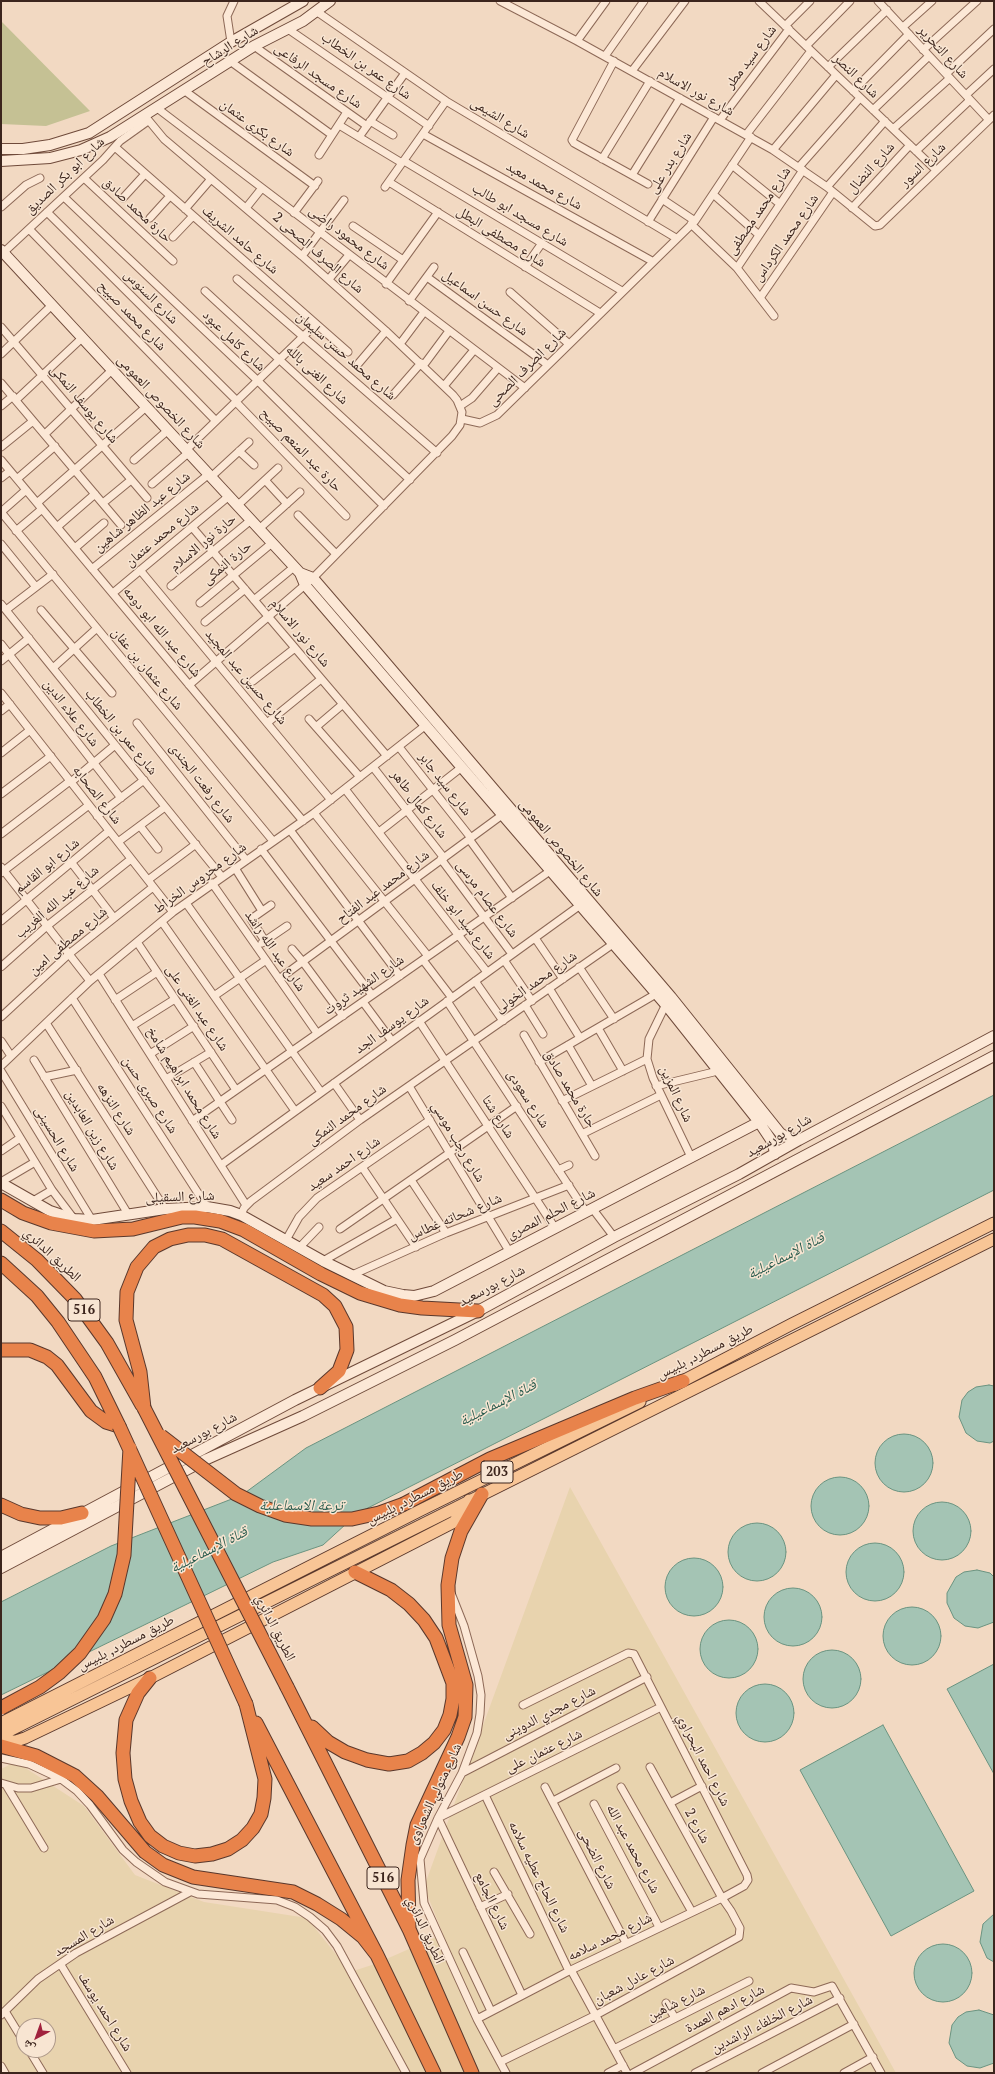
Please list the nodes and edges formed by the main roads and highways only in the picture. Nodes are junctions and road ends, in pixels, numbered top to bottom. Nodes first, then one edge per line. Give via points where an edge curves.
1 (303, 1) edge
2 (330, 1) edge
3 (266, 21) junction
4 (274, 35) junction
5 (1, 149) edge
6 (1, 161) edge
7 (3, 255) edge
8 (309, 582) junction
9 (668, 1001) junction
10 (994, 1036) edge
11 (994, 1056) edge
12 (759, 1122) junction
13 (799, 1140) junction
14 (775, 1154) junction
15 (1, 1183) edge
16 (1, 1200) edge
17 (994, 1223) edge
18 (1, 1231) edge
19 (994, 1239) edge
20 (1, 1263) edge
21 (352, 1275) joint
22 (478, 1311) junction
23 (1, 1350) edge
24 (683, 1381) junction
25 (320, 1388) junction
26 (144, 1408) junction
27 (259, 1420) junction
28 (119, 1426) junction
29 (158, 1433) junction
30 (265, 1433) junction
31 (130, 1448) junction
32 (482, 1494) junction
33 (469, 1500) junction
34 (1, 1505) edge
35 (82, 1513) junction
36 (1, 1557) edge
37 (1, 1568) edge
38 (355, 1572) junction
39 (150, 1678) junction
40 (246, 1704) junction
41 (1, 1708) edge
42 (301, 1714) junction
43 (1, 1723) edge
44 (1, 1735) edge
45 (1, 1740) edge
46 (1, 1746) edge
47 (409, 1929) junction
48 (377, 1955) junction
49 (434, 2073) edge
50 (472, 2073) edge

1 - 3 main road, شارع الرشاح
2 - 4 main road, شارع الرشاح
3 - 4 main road
3 - 5 main road, شارع الرشاح via 110,120 76,138 37,147
4 - 6 main road, شارع الرشاح via 157,108 146,118 110,137 81,150 34,160
7 - 8 main road, شارع الخصوص العمومى
8 - 9 main road, شارع الخصوص العمومى
8 - 9 main road, شارع الخصوص العمومى via 579,906 656,994
9 - 12 main road, شارع الخصوص العمومى
9 - 13 main road, شارع الخصوص العمومى via 780,1133
10 - 13 main road, شارع بورسعيد
11 - 30 main road, شارع بورسعيد via 455,1340
12 - 14 main road, شارع الخصوص العمومى via 773,1144
12 - 21 main road, شارع الحلم المصرى via 434,1291 424,1294 393,1294
13 - 14 main road, شارع بورسعيد
14 - 22 main road, شارع بورسعيد
15 - 21 main road, شارع السقيلى via 50,1211 74,1219 92,1220 165,1209 207,1206 241,1215
16 - 22 highway via 23,1213 51,1224 94,1231 133,1229 182,1218 195,1217 220,1221 244,1230 360,1293 400,1305
17 - 24 main road, طريق مسطرد, بلبيس / 203
18 - 26 highway, الطريق الدائري / 516 via 37,1260 75,1299 107,1343
19 - 32 main road, طريق مسطرد, بلبيس / 203
20 - 28 highway, 516 via 37,1296 58,1322 95,1377
22 - 25 main road, شارع بورسعيد
23 - 28 highway via 30,1350 47,1357 57,1365 91,1411 106,1422
24 - 29 highway, bridge via 635,1398 490,1459 404,1504 352,1519 312,1519 286,1515 260,1506 236,1494
24 - 43 main road, طريق مسطرد, بلبيس / 203 via 421,1510
25 - 26 highway via 339,1371 347,1350 346,1327 335,1306 323,1295 222,1239 188,1235 162,1242 148,1253 137,1267 127,1292 126,1320 140,1372
25 - 27 main road, شارع بورسعيد
26 - 29 highway, الطريق الدائري / 516, bridge
27 - 30 main road
27 - 35 main road, شارع بورسعيد
28 - 31 highway, 516, bridge
29 - 42 highway, الطريق الدائري / 516, bridge
30 - 37 main road, شارع بورسعيد via 207,1459
31 - 40 highway, 516, bridge
31 - 41 highway, bridge via 124,1555 115,1594 104,1619 80,1654 60,1673
32 - 33 main road, طريق مسطرد, بلبيس / 203
32 - 47 highway via 461,1531 452,1558 448,1585 450,1625 464,1674 467,1707 458,1737 416,1832 408,1880
33 - 38 main road via 454,1522
33 - 44 main road, طريق مسطرد, بلبيس / 203
34 - 35 highway via 21,1514 40,1518 61,1518
35 - 36 main road, شارع بورسعيد
38 - 39 main road
38 - 42 highway via 391,1590 409,1604 436,1638 453,1683 450,1715 439,1736 422,1754 408,1761 389,1764 357,1757 336,1748 320,1736
39 - 40 highway via 138,1693 126,1720 123,1752 125,1779 140,1822 150,1836 163,1846 179,1853 195,1856 228,1849 242,1840 261,1814 264,1779
39 - 45 main road via 25,1738 16,1741
40 - 48 highway, 516
42 - 47 highway, الطريق الدائري / 516
46 - 48 highway via 36,1756 75,1776 108,1807 145,1852 163,1865 193,1877 293,1892 341,1919 363,1937
47 - 50 highway, الطريق الدائري / 516
48 - 49 highway, 516

